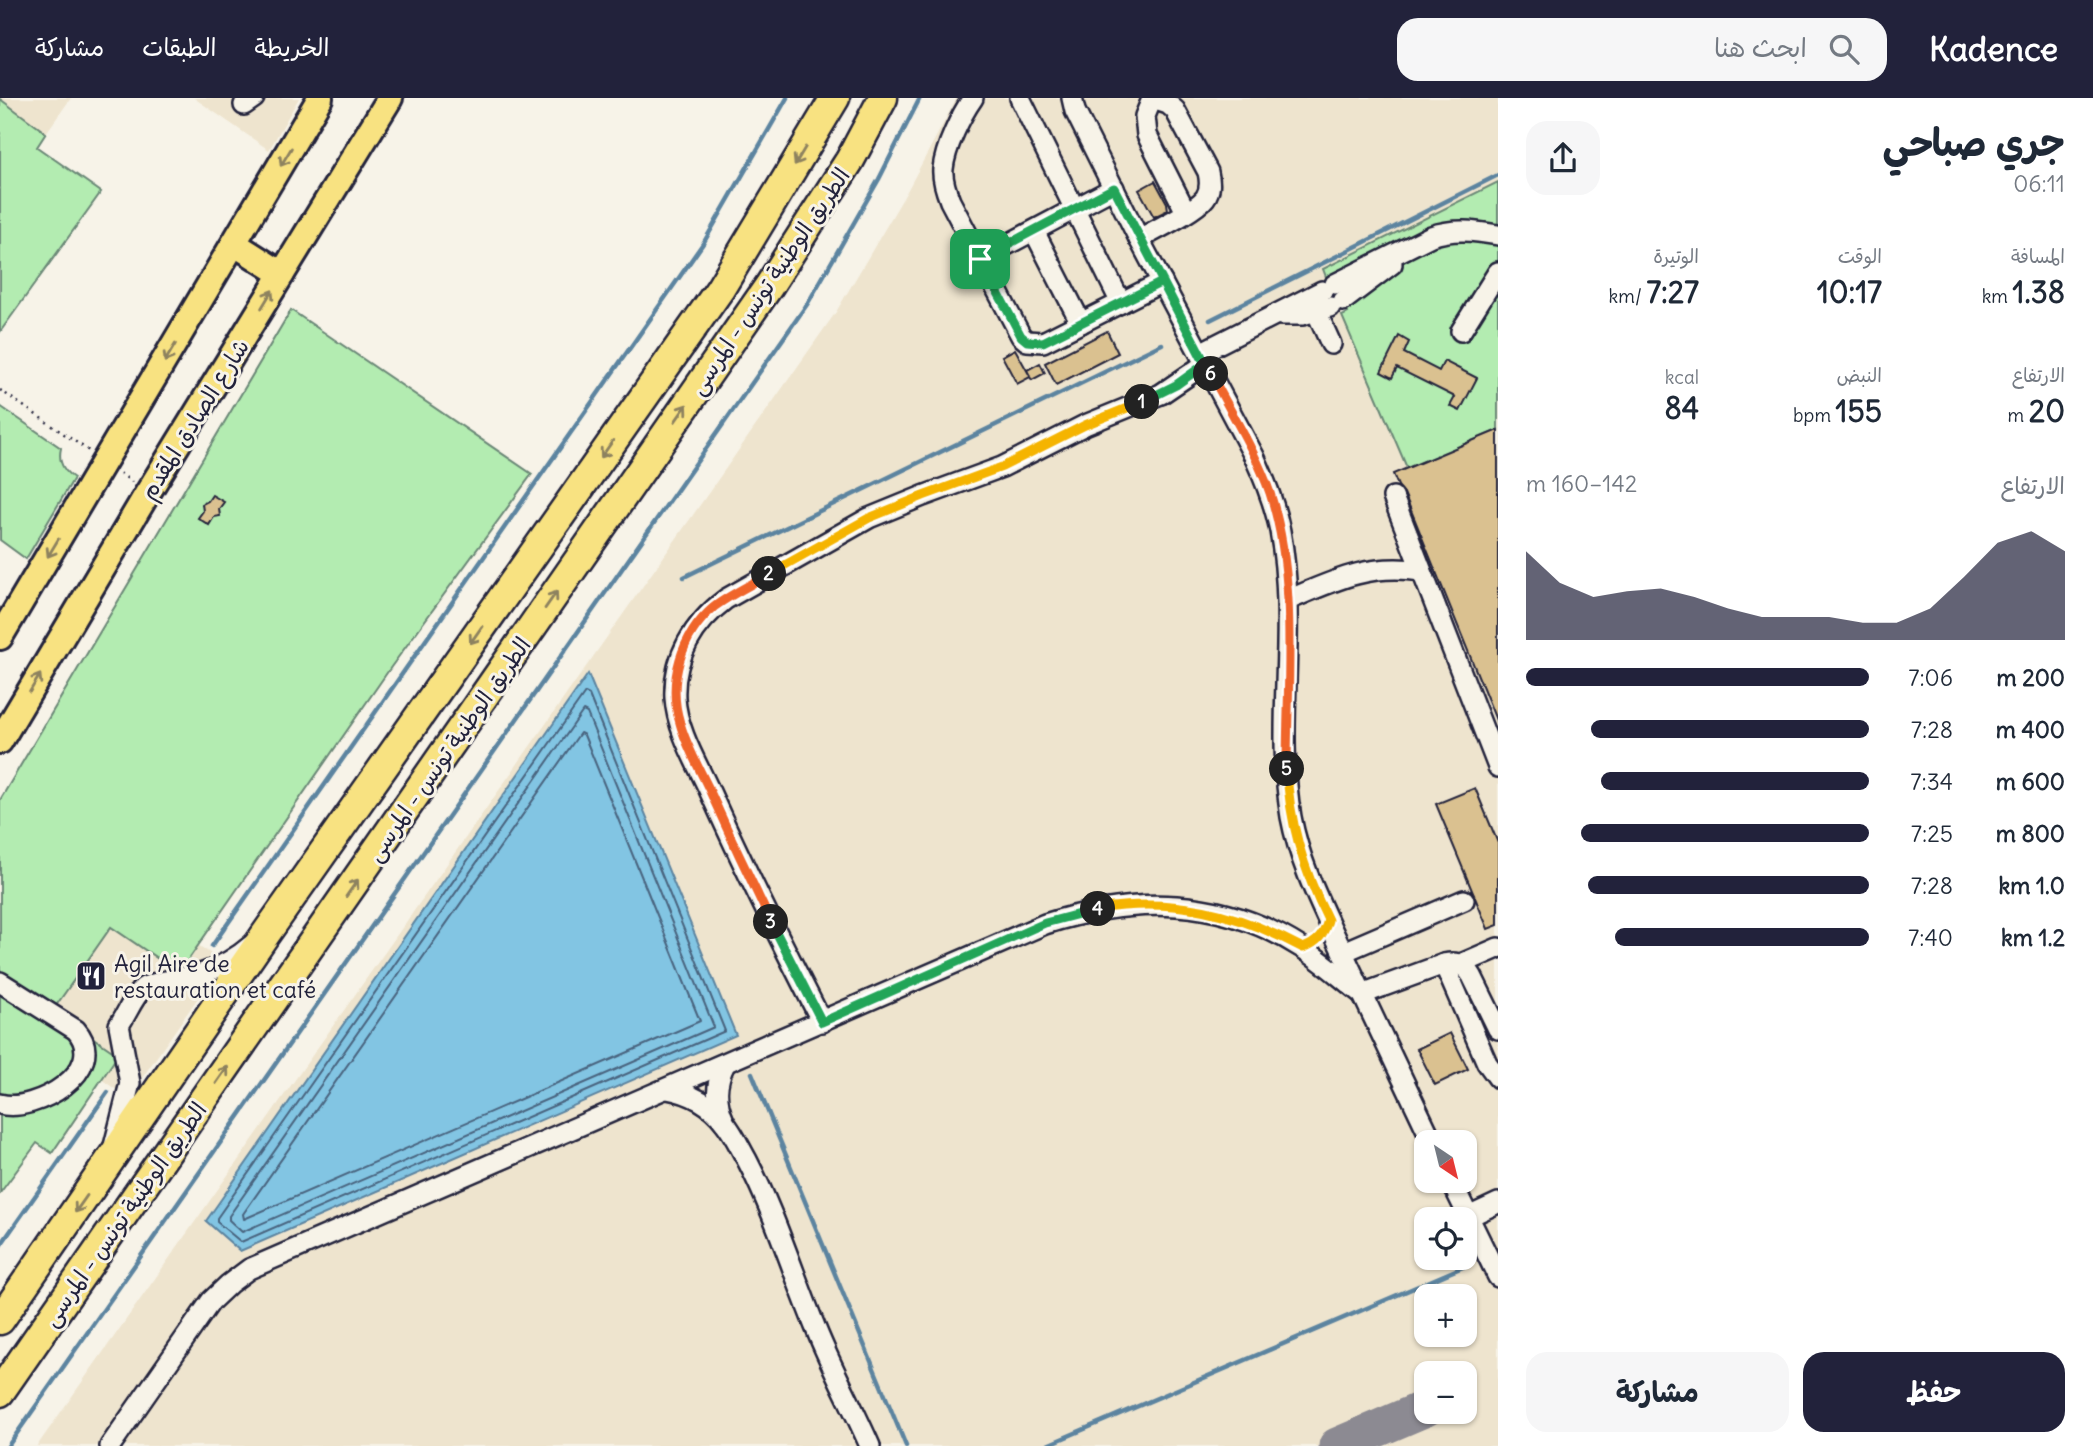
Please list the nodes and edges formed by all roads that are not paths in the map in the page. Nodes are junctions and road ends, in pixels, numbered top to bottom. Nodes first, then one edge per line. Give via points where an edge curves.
1 (320, 98) edge
2 (390, 98) edge
3 (835, 98) edge
4 (883, 98) edge
5 (973, 98) edge
6 (1020, 98) edge
7 (1072, 98) edge
8 (1152, 99) edge
9 (1114, 188) junction
10 (1075, 209) junction
11 (1186, 212) junction
12 (1034, 231) junction
13 (1498, 235) edge
14 (1139, 239) junction
15 (235, 244) junction
16 (980, 259) junction
17 (1498, 272) edge
18 (282, 274) junction
19 (1162, 282) junction
20 (1329, 299) junction
21 (1121, 303) junction
22 (1081, 323) junction
23 (1457, 329) dead end
24 (1331, 344) dead end
25 (1202, 359) junction
26 (1393, 497) dead end
27 (1421, 571) junction
28 (1288, 600) junction
29 (0, 638) edge
30 (0, 741) edge
31 (1498, 767) edge
32 (1464, 900) dead end
33 (1328, 920) junction
34 (265, 935) junction
35 (1303, 948) junction
36 (1498, 948) edge
37 (1343, 952) junction
38 (1452, 964) junction
39 (0, 982) edge
40 (1362, 994) junction
41 (822, 1022) junction
42 (1498, 1029) edge
43 (725, 1064) junction
44 (1498, 1078) edge
45 (667, 1088) junction
46 (0, 1104) edge
47 (724, 1122) junction
48 (1427, 1130) edge
49 (110, 1162) junction
50 (1498, 1203) edge
51 (1477, 1213) edge
52 (1477, 1235) edge
53 (1498, 1277) edge
54 (0, 1320) edge
55 (0, 1392) edge
56 (110, 1446) edge
57 (870, 1446) edge

1 -> 15 main road
2 - 18 main road, شارع الصادق المقدم
3 -> 34 highway, الطريق الوطنية تونس - المرسى via 720,289
55 -> 4 highway, الطريق الوطنية تونس - المرسى via 769,286 850,160
5 - 16 lane via 955,132 943,170 950,201
6 - 10 lane
7 - 9 lane
8 - 11 lane via 1145,116 1147,135
8 - 11 lane via 1175,110 1208,172 1205,199
9 - 10 lane
9 - 14 lane
10 - 12 lane
10 - 21 lane
11 - 14 lane
12 - 16 lane
12 - 22 lane
13 - 20 lane via 1444,232 1418,242 1371,282
14 - 19 lane
15 - 18 main road
15 -> 29 main road
16 - 22 lane via 1027,341 1043,342
17 - 23 lane
30 -> 18 main road, شارع الصادق المقدم
19 - 21 lane
19 - 25 lane
20 - 24 lane
20 - 25 lane via 1276,314
21 - 22 lane
25 - 28 lane via 1270,492 1280,530
25 - 41 lane via 1161,394 1085,425 1002,467 845,530 713,608 686,643 675,698 680,726 747,874
26 - 27 lane
27 - 28 lane via 1358,572
27 - 31 lane
28 - 33 lane via 1288,794 1304,864
32 - 37 lane
33 - 35 lane via 1320,939
33 - 37 lane
34 - 49 highway, الطريق الوطنية تونس - المرسى
34 - 49 lane via 240,955 204,973 143,987 119,1025 130,1083
35 - 40 lane
35 - 41 lane via 1269,930 1196,908 1119,906 1045,923
36 - 38 lane
37 - 40 lane
38 - 40 lane
38 - 42 lane via 1468,968
38 - 44 lane via 1487,1063
39 - 46 lane via 76,1030 84,1039 85,1053 69,1084 42,1098 9,1107
40 - 48 lane
41 - 43 lane
43 - 45 lane
43 - 47 lane via 717,1094
45 - 47 lane via 694,1097
45 - 56 lane via 249,1269 211,1301
47 - 57 lane via 755,1176 816,1329
49 -> 54 highway, الطريق الوطنية تونس - المرسى
50 - 51 lane
52 - 53 lane

